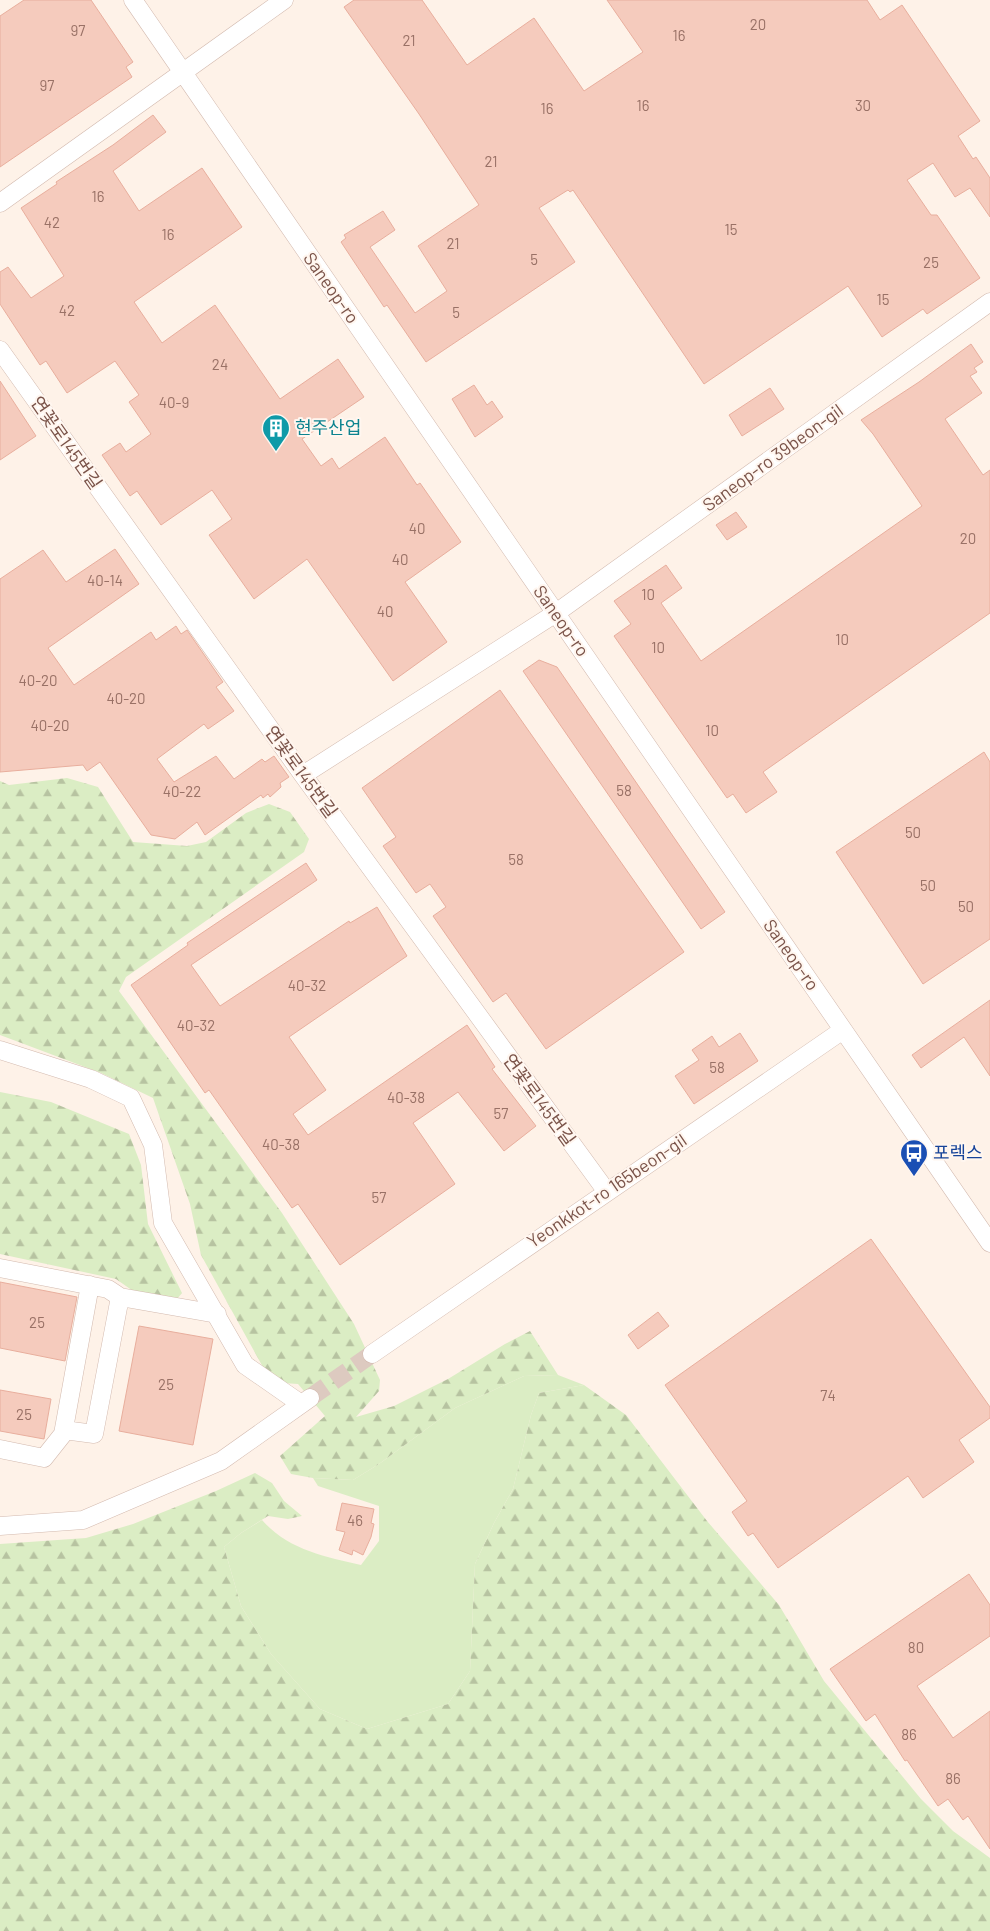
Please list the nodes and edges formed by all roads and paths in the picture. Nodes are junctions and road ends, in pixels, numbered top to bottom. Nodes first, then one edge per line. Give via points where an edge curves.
1 (133, 0) edge
2 (284, 0) edge
3 (182, 72) junction
4 (0, 203) edge
5 (990, 302) edge
6 (0, 350) edge
7 (556, 613) junction
8 (303, 775) junction
9 (844, 1030) junction
10 (0, 1050) edge
11 (607, 1192) junction
12 (990, 1243) edge
13 (0, 1268) edge
14 (90, 1286) junction
15 (120, 1297) junction
16 (216, 1314) junction
17 (372, 1354) tunnel mouth
18 (64, 1430) junction
19 (0, 1449) edge
20 (0, 1526) edge

1 - 3 street, Saneop-ro
2 - 3 street
3 - 4 street
3 - 7 street, Saneop-ro
5 - 7 street, Saneop-ro 39beon-gil
6 - 8 street, 연꽃로145번길
7 - 8 street, Saneop-ro 39beon-gil
7 - 9 street, Saneop-ro
8 - 11 street, 연꽃로145번길
9 - 11 street, Yeonkkot-ro 165beon-gil
9 - 12 street, Saneop-ro
10 - 16 street via 90,1079 130,1098 152,1145 163,1223
11 - 17 street, Yeonkkot-ro 165beon-gil
13 - 14 street
14 - 15 street via 108,1289
14 - 18 street
15 - 16 street
15 - 18 street via 94,1434
16 - 20 street via 246,1365 306,1400 221,1461 83,1520
18 - 19 street via 44,1458

